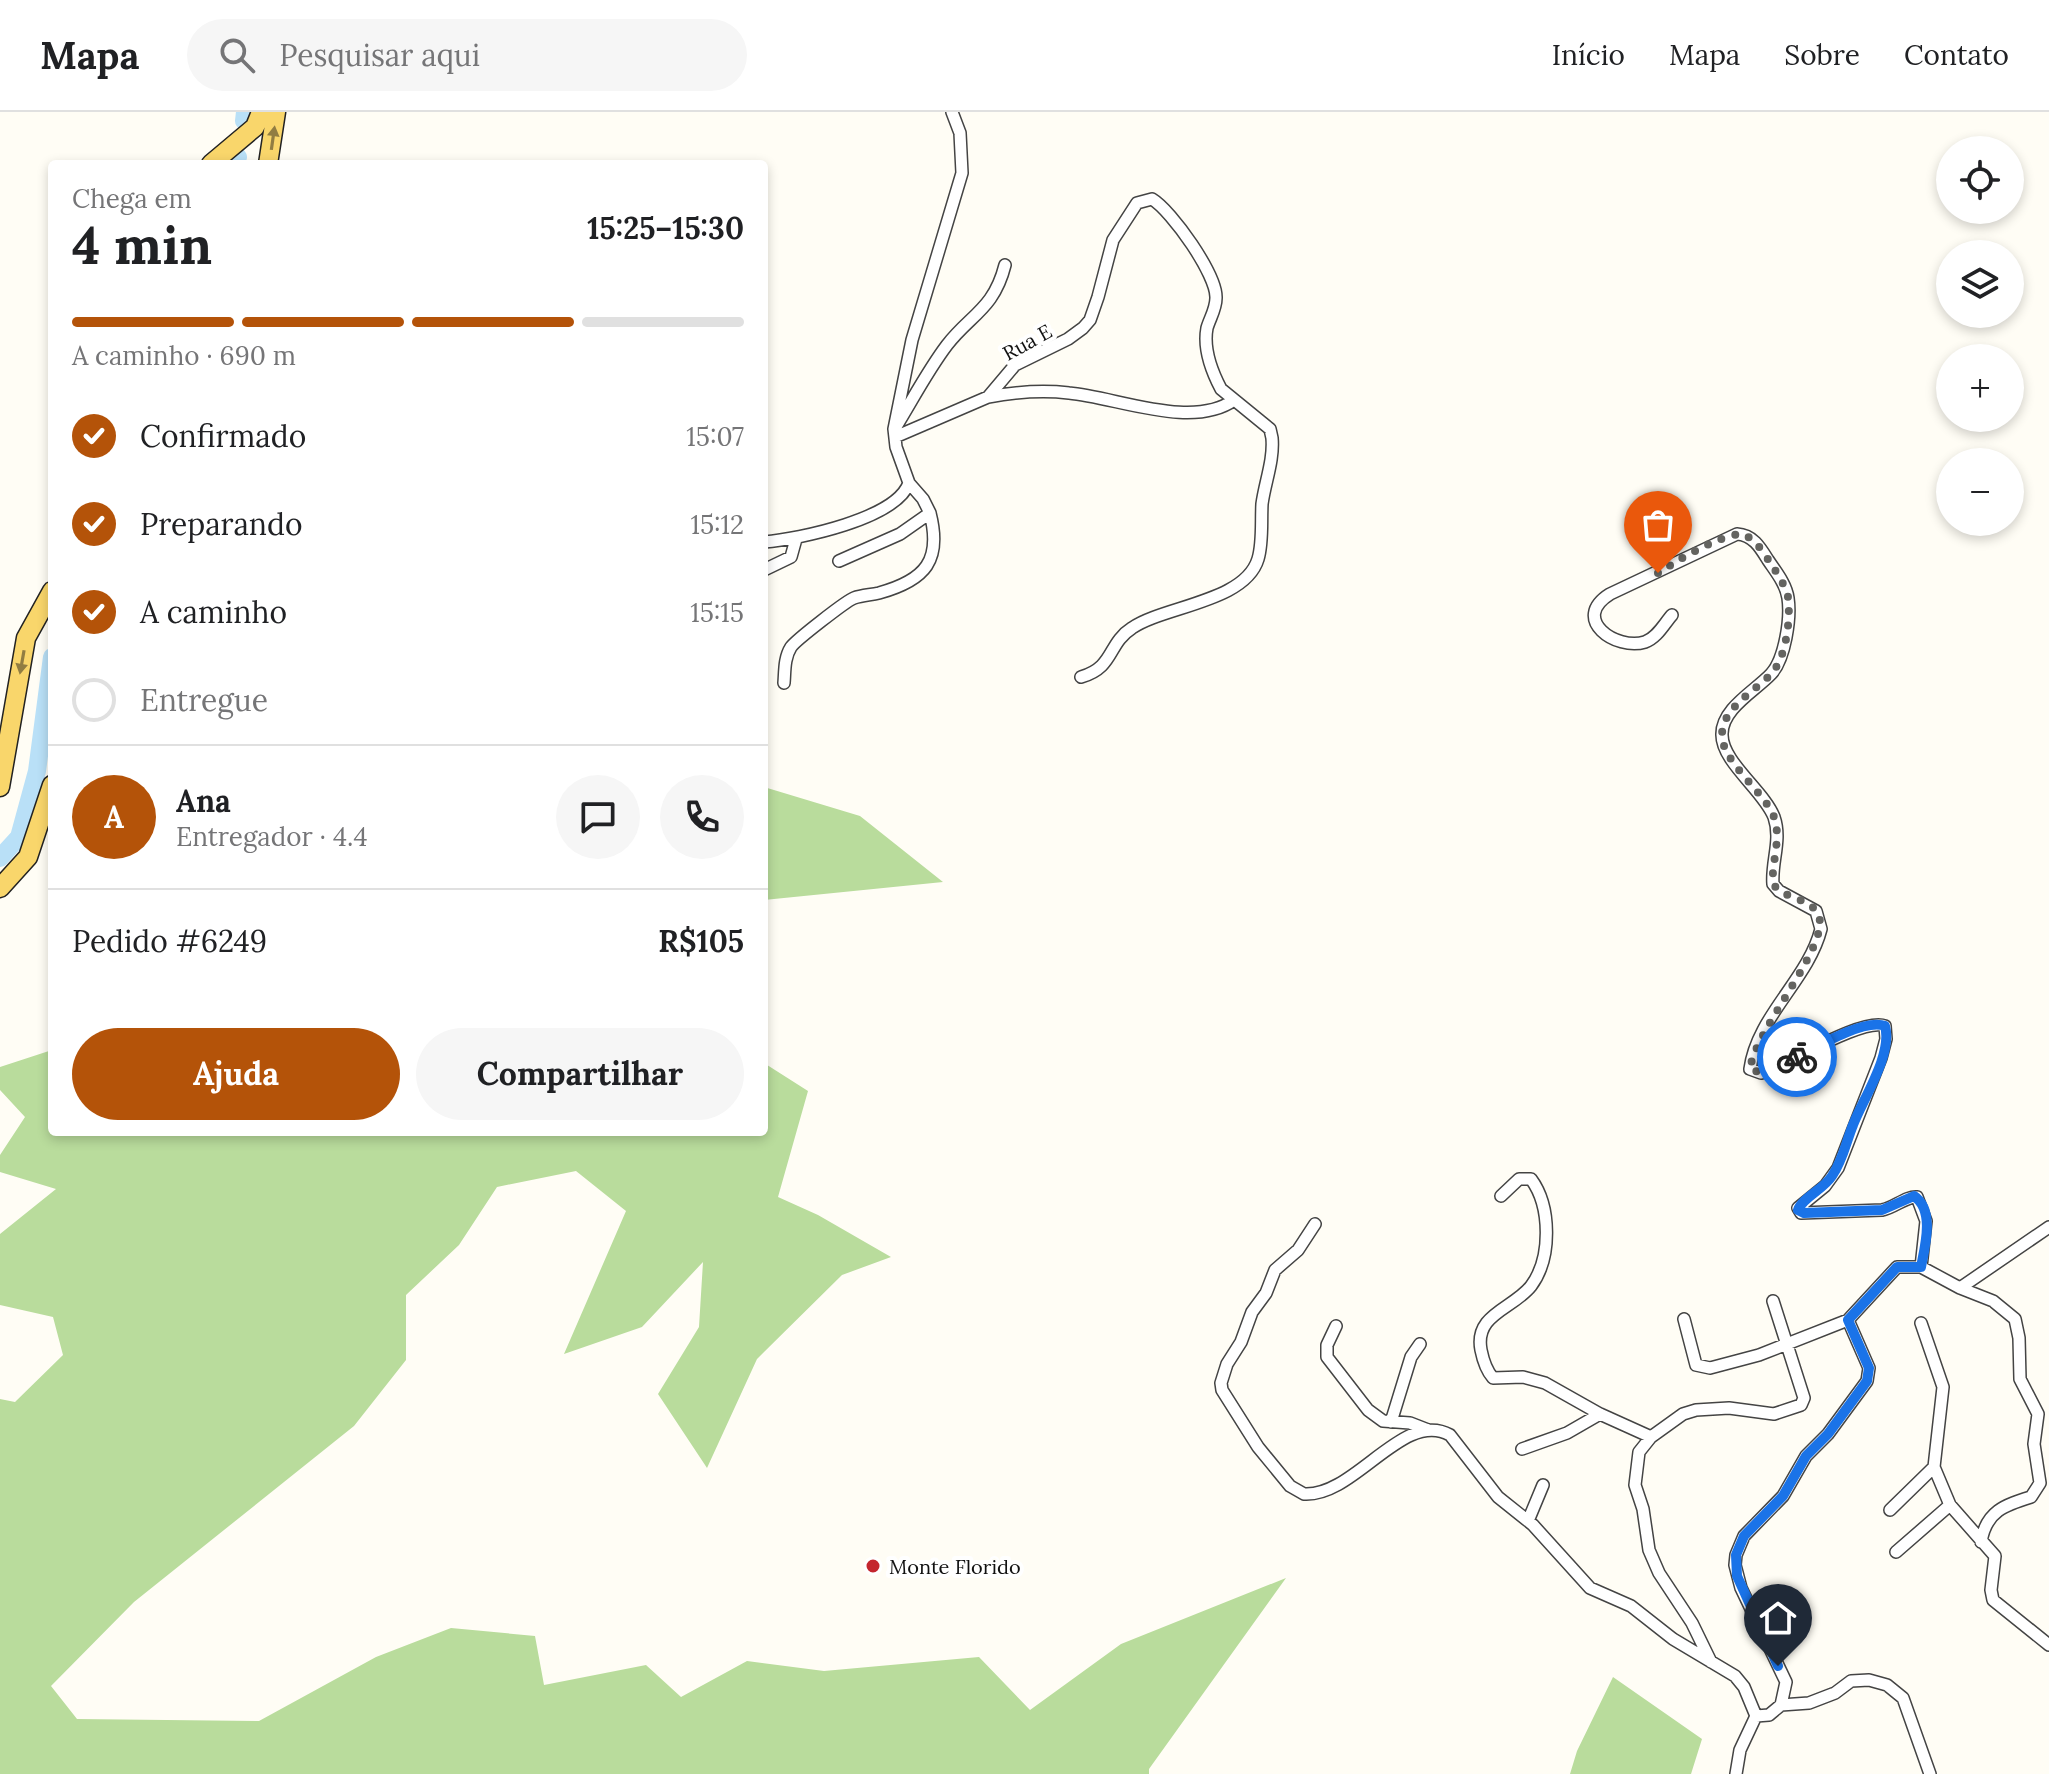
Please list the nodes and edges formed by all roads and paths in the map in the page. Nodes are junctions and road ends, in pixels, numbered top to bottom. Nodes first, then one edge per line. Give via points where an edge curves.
1 (276, 112) edge
2 (952, 112) edge
3 (258, 120) edge
4 (217, 158) edge
5 (269, 160) edge
6 (1005, 265) dead end
7 (988, 397) junction
8 (1234, 400) junction
9 (894, 433) junction
10 (909, 483) junction
11 (930, 513) junction
12 (796, 539) junction
13 (768, 542) edge
14 (839, 561) dead end
15 (768, 568) edge
16 (48, 598) edge
17 (1672, 615) dead end
18 (1081, 677) dead end
19 (784, 683) dead end
20 (0, 787) edge
21 (48, 797) edge
22 (0, 888) edge
23 (1501, 1196) dead end
24 (1315, 1224) dead end
25 (2049, 1227) edge
26 (1921, 1267) junction
27 (1960, 1288) junction
28 (1773, 1301) dead end
29 (1684, 1319) dead end
30 (1848, 1320) junction
31 (1921, 1323) dead end
32 (1336, 1326) dead end
33 (1420, 1344) dead end
34 (1788, 1346) junction
35 (1600, 1414) junction
36 (1391, 1422) junction
37 (1428, 1430) junction
38 (1651, 1437) junction
39 (1522, 1449) dead end
40 (1934, 1467) junction
41 (2044, 1476) edge
42 (1543, 1485) dead end
43 (1950, 1505) junction
44 (1890, 1510) dead end
45 (1528, 1521) junction
46 (1981, 1542) junction
47 (1896, 1552) dead end
48 (2049, 1645) edge
49 (1712, 1663) junction
50 (1781, 1705) junction
51 (1756, 1716) junction
52 (1736, 1774) edge
53 (1930, 1774) edge

5 -> 1 main road
2 - 9 street via 960,133 962,173 912,340
3 - 4 main road
6 - 9 street via 990,299 944,349
7 - 8 street via 1068,392 1188,412 1224,407
7 - 8 street, Rua E via 1015,365 1068,339 1090,320 1120,227 1137,203 1147,199 1175,222 1213,282 1216,298 1207,356 1221,389
7 - 9 street, Rua E
8 - 18 street via 1264,424 1272,438 1257,562 1220,595 1133,627 1101,669
9 - 10 street
10 - 11 street
10 - 12 street via 902,497 884,508
11 - 14 street via 900,534
11 - 19 street via 936,544 932,559 895,588 850,600 795,643 786,660
12 - 13 street
12 - 15 street via 791,557
16 -> 20 main road via 26,638
17 - 26 street via 1655,636 1637,643 1605,635 1594,614 1610,594 1737,534 1760,547 1786,590 1787,625 1777,667 1734,710 1722,736 1727,752 1775,821 1773,884 1816,911 1821,929 1756,1047 1750,1069 1761,1073 1830,1039 1875,1024 1885,1026 1881,1058 1838,1168 1798,1210 1882,1210 1917,1197 1926,1221
21 - 22 main road via 28,857
23 - 35 street via 1529,1177 1545,1211 1546,1239 1531,1286 1484,1324 1480,1340 1487,1371 1499,1379 1523,1377 1545,1383
24 - 37 street via 1298,1250 1275,1270 1227,1364 1222,1390 1270,1462 1304,1494 1342,1484 1401,1441
25 - 27 street
26 - 27 street
26 - 30 street via 1897,1267
27 - 41 street via 1993,1301 2015,1319 2020,1379 2038,1414 2034,1444
28 - 34 street
29 - 34 street via 1700,1368
30 - 34 street
30 - 50 street via 1869,1368 1867,1381 1806,1456 1783,1496 1744,1536 1736,1555 1741,1588 1786,1682
31 - 40 street via 1943,1387
32 - 36 street via 1327,1357 1374,1417
33 - 36 street
34 - 38 street via 1804,1395 1801,1405 1774,1414 1696,1410
35 - 38 street
35 - 39 street
36 - 37 street
37 - 45 street via 1450,1435 1498,1497
38 - 49 street via 1639,1452 1635,1485 1649,1550
40 - 43 street
40 - 44 street
41 - 46 street via 2034,1495 1992,1514
42 - 45 street
43 - 46 street
43 - 47 street
45 - 49 street via 1590,1588 1631,1606
46 - 48 street via 1996,1559 1993,1600
49 - 51 street via 1739,1680
50 - 51 street via 1769,1715
50 - 53 street via 1809,1703 1851,1681 1887,1685 1903,1698
51 - 52 street via 1740,1750

